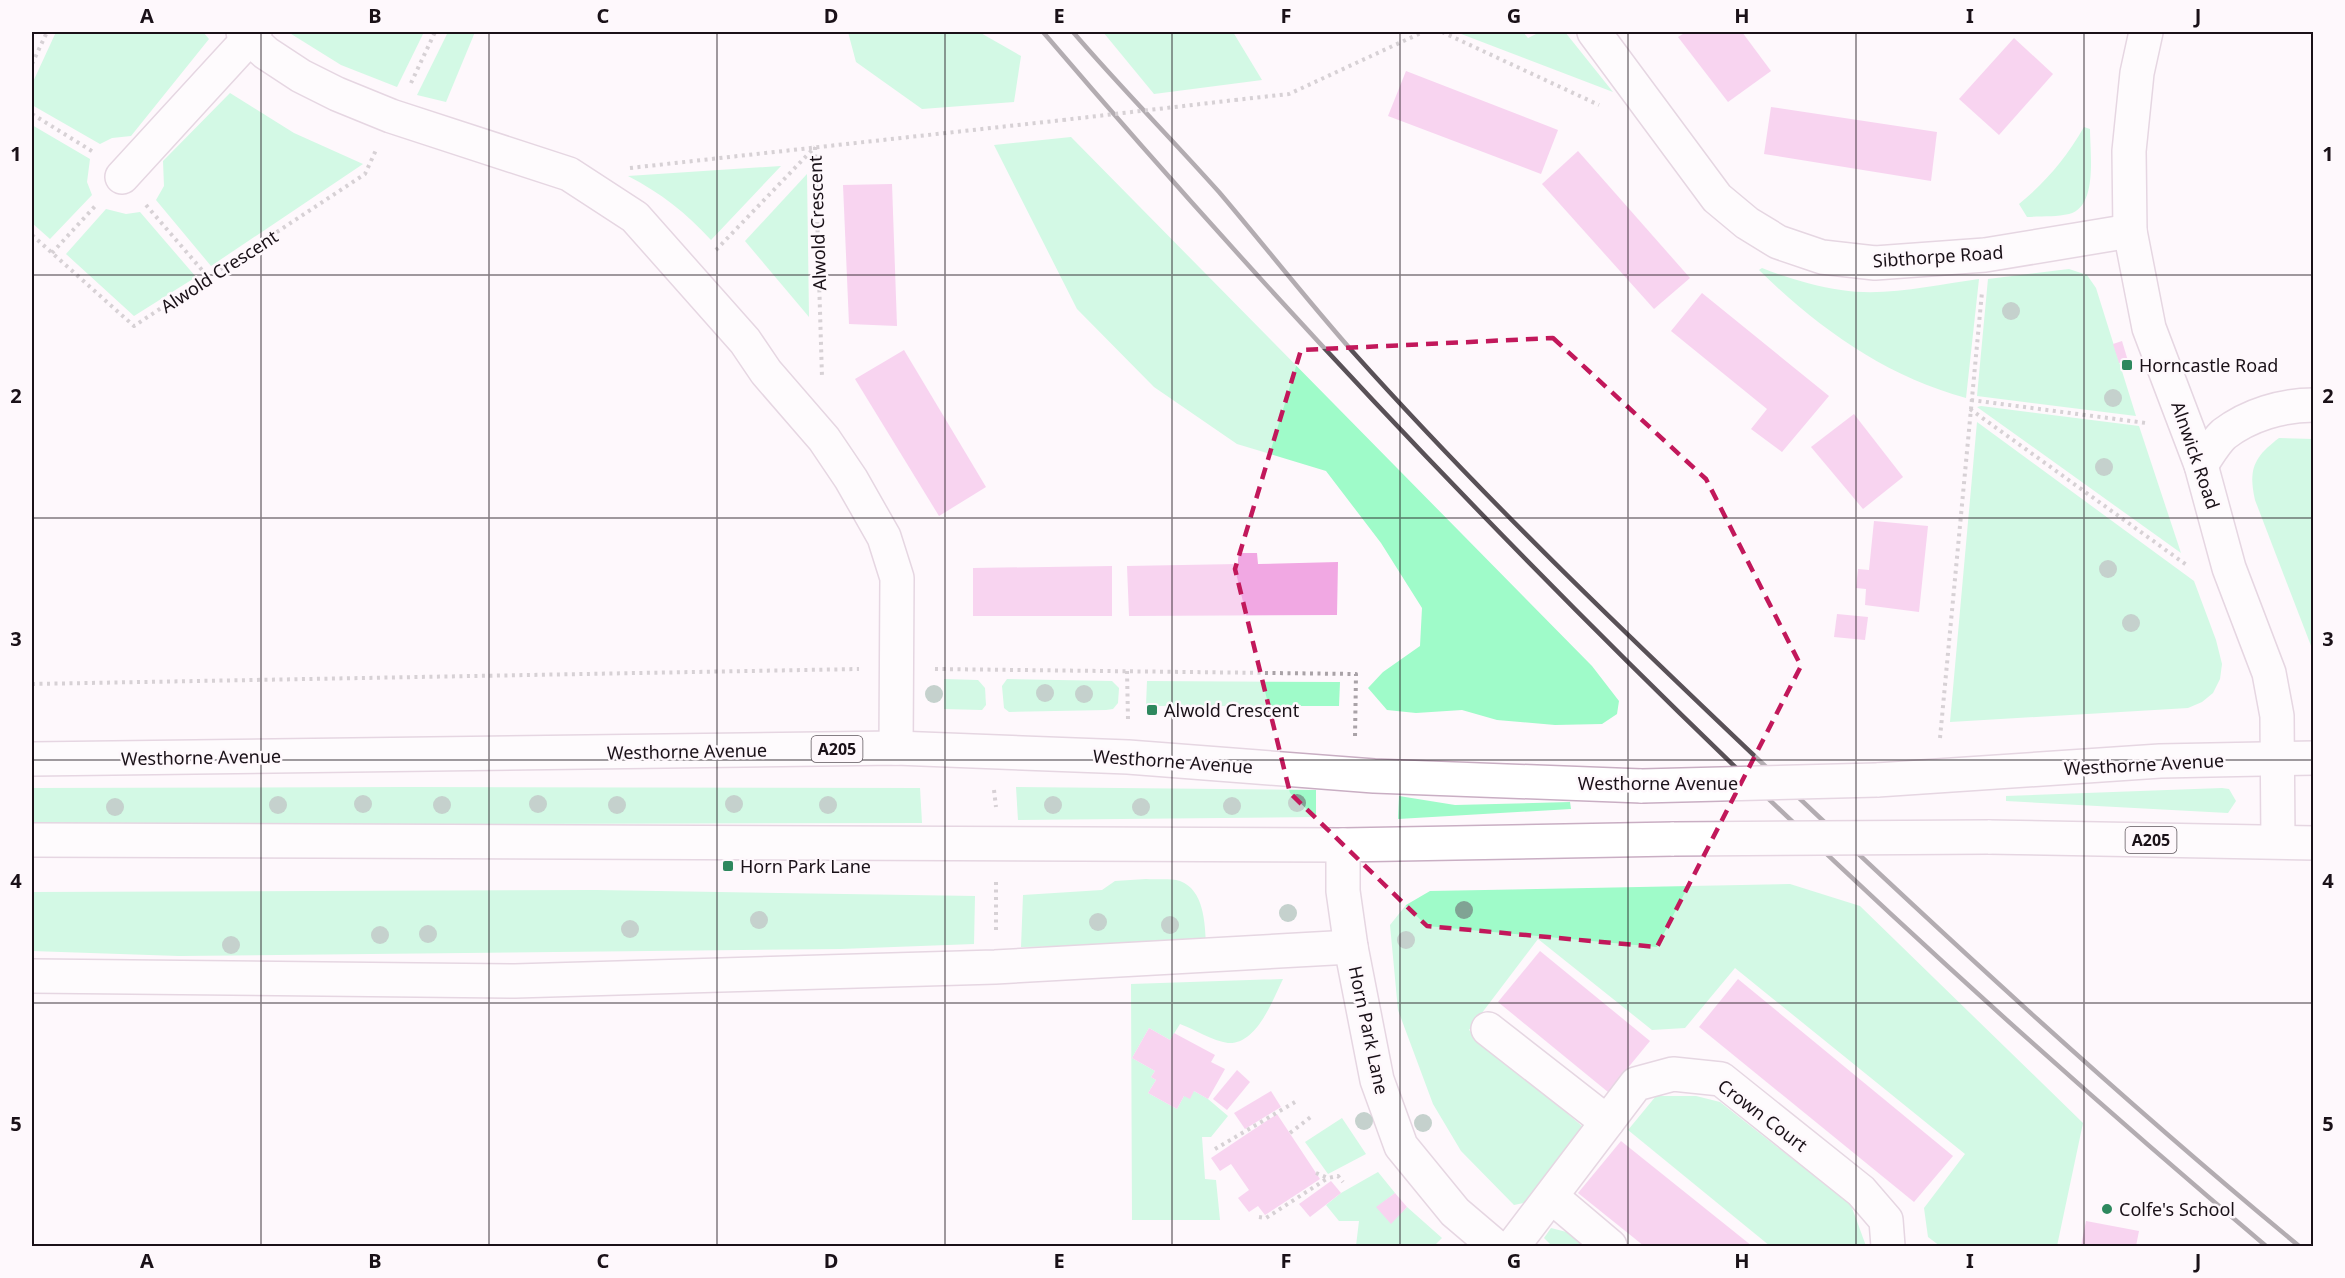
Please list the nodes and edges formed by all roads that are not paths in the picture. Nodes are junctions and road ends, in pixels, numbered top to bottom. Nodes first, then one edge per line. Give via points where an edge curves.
1 (1594, 32) edge
2 (2146, 32) edge
3 (249, 34) edge
4 (122, 177) road end
5 (2130, 231) junction
6 (2313, 405) edge
7 (2201, 465) junction
8 (896, 748) junction
9 (2278, 758) junction
10 (2313, 758) edge
11 (32, 759) edge
12 (32, 840) edge
13 (2278, 841) junction
14 (2313, 843) edge
15 (1343, 845) junction
16 (1351, 947) junction
17 (32, 976) edge
18 (1488, 1029) dead end
19 (1607, 1122) junction
20 (1552, 1197) junction
21 (1495, 1246) edge
22 (1513, 1246) edge
23 (1610, 1246) edge
24 (1888, 1246) edge

1 - 5 main road, Sibthorpe Road via 1717,198 1778,242 1822,257 1875,262 1985,255
2 - 5 main road, Alnwick Road via 2137,73 2129,151
3 - 4 main road
3 - 8 main road via 301,76 391,116 569,174 635,217 824,438 884,537 897,579
5 - 7 main road, Alnwick Road via 2149,328
6 - 7 main road via 2253,417 2223,435
7 - 9 main road, Alnwick Road via 2229,568 2269,673 2277,716
8 - 9 main road, Westhorne Avenue / A205, bridge via 1128,757 1374,776 1642,786 1877,780 2160,761
8 - 11 main road, Westhorne Avenue / A205
9 - 10 main road, Westhorne Avenue / A205
9 - 13 main road, Alnwick Road
12 - 15 main road, A205
13 - 14 main road, A205
13 - 15 main road, A205, bridge via 1988,837
15 - 16 main road, Horn Park Lane via 1343,891
16 - 17 main road via 995,967 515,981
16 - 21 main road, Horn Park Lane via 1377,1080 1401,1146 1455,1212
18 - 19 main road
19 - 20 main road, Crown Court
19 - 24 main road, Crown Court via 1636,1084 1673,1074 1721,1078 1861,1191 1886,1221
20 - 22 main road, Crown Court
20 - 23 main road

